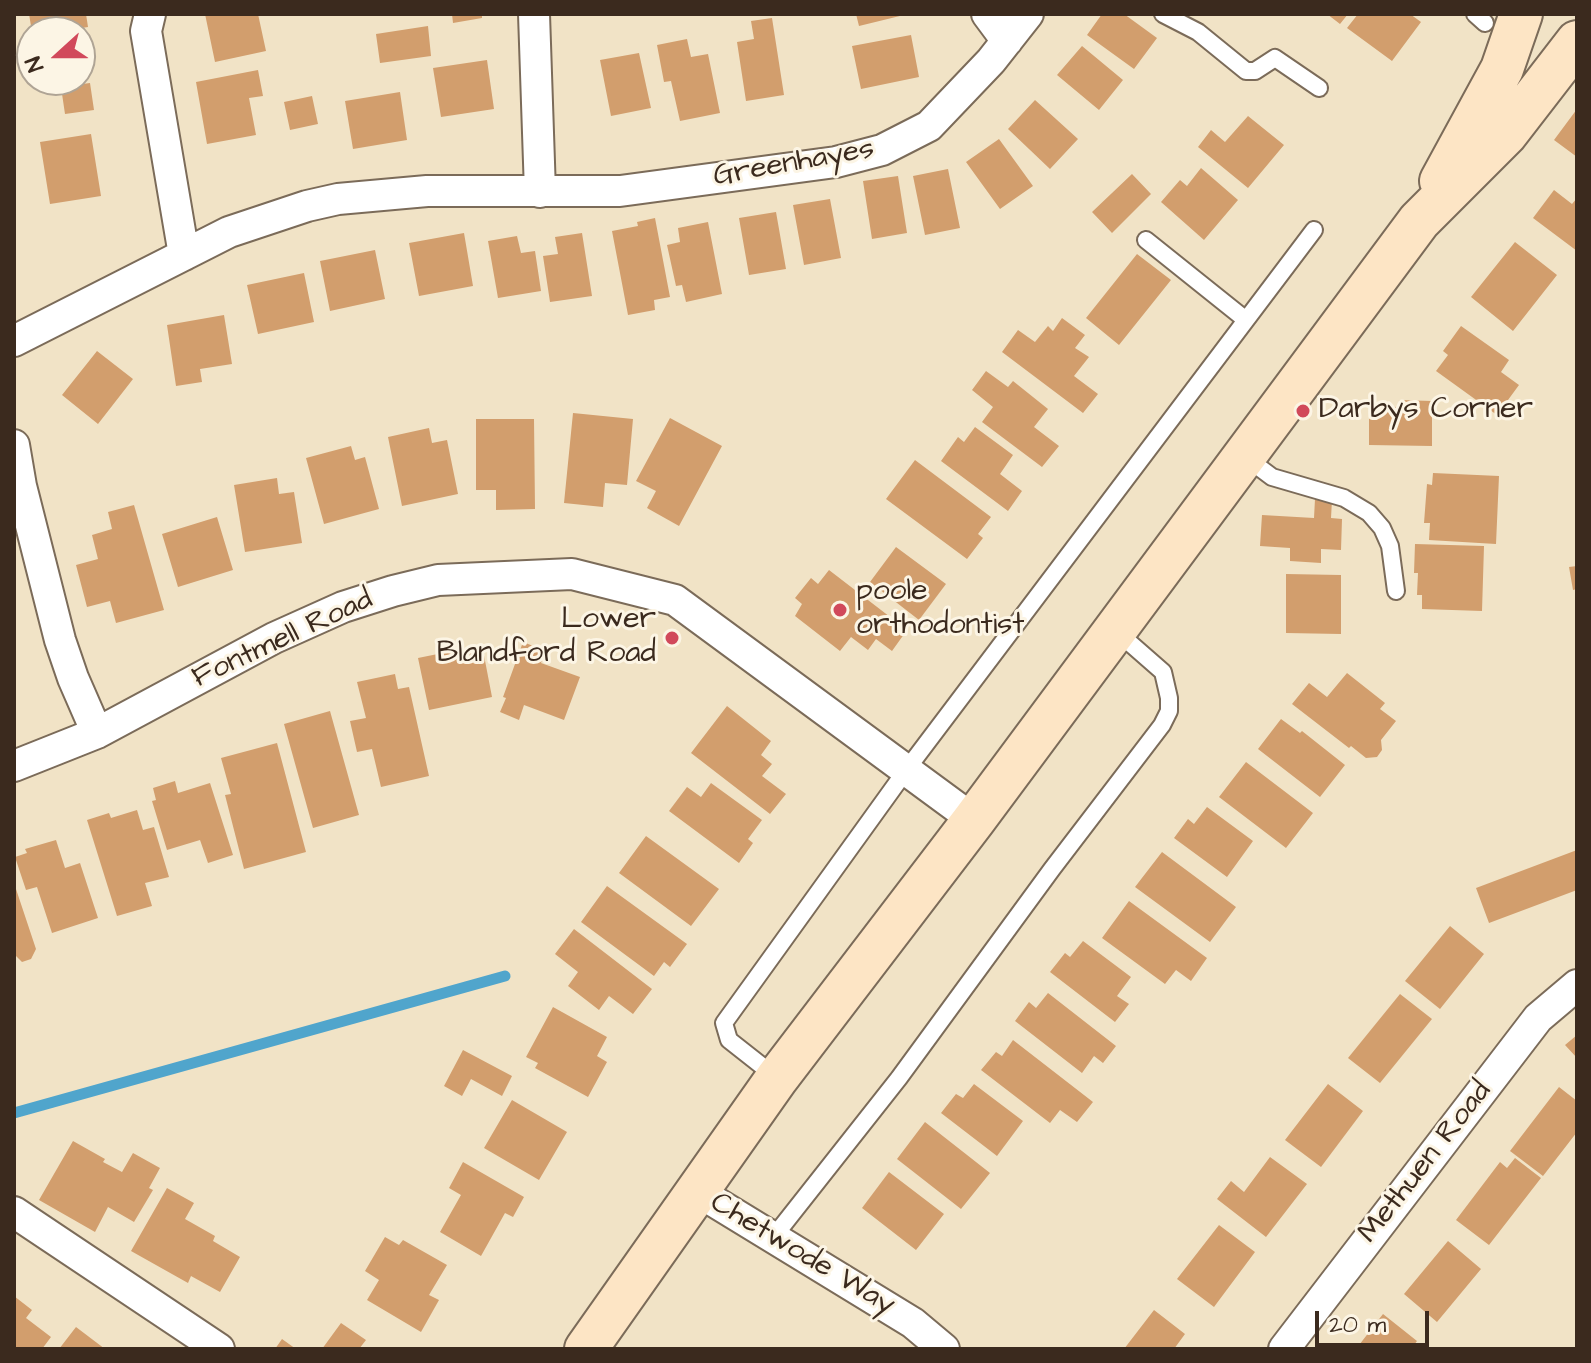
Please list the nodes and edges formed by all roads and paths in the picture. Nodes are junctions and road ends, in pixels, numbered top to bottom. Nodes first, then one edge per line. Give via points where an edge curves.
1 (150, 14) edge
2 (534, 14) edge
3 (987, 14) edge
4 (1028, 14) edge
5 (1163, 14) edge
6 (1494, 17) edge
7 (1007, 41) junction
8 (1577, 42) edge
9 (1319, 88) dead end
10 (540, 192) junction
11 (1419, 221) junction
12 (1314, 230) dead end
13 (1146, 240) dead end
14 (184, 255) junction
15 (1246, 320) junction
16 (14, 341) edge
17 (14, 445) edge
18 (1243, 456) junction
19 (1396, 591) dead end
20 (1113, 629) junction
21 (97, 733) junction
22 (14, 766) edge
23 (907, 769) junction
24 (974, 820) junction
25 (1577, 985) edge
26 (777, 1078) junction
27 (697, 1191) junction
28 (14, 1212) edge
29 (772, 1239) junction
30 (219, 1349) edge
31 (586, 1349) edge
32 (944, 1349) edge
33 (1284, 1349) edge

1 - 14 street via 146,31
2 - 10 street
3 - 7 street
4 - 7 street, Greenhayes
5 - 9 lane via 1198,32 1246,71 1275,58
6 - 11 main road via 1502,69
7 - 10 street, Greenhayes via 929,126 882,150 836,162 620,191
8 - 11 main road via 1506,134
10 - 14 street, Greenhayes via 427,191 338,199 229,232
11 - 18 main road
12 - 15 lane
13 - 15 lane
14 - 16 street, Greenhayes
15 - 23 lane
17 - 21 street via 60,640
18 - 19 lane via 1272,477 1344,498 1369,513 1390,546
18 - 20 main road
20 - 24 main road
20 - 29 lane via 1163,672 1169,711 1162,725
21 - 22 street, Fontmell Road
21 - 23 street, Fontmell Road via 274,638 356,603 438,580 572,574 675,600
23 - 24 street, Fontmell Road
23 - 26 lane via 724,1023 729,1040
24 - 26 main road
25 - 33 street, Methuen Road via 1538,1018
26 - 27 main road
27 - 29 street, Chetwode Way
27 - 31 main road
28 - 30 street
29 - 32 street, Chetwode Way via 913,1323

